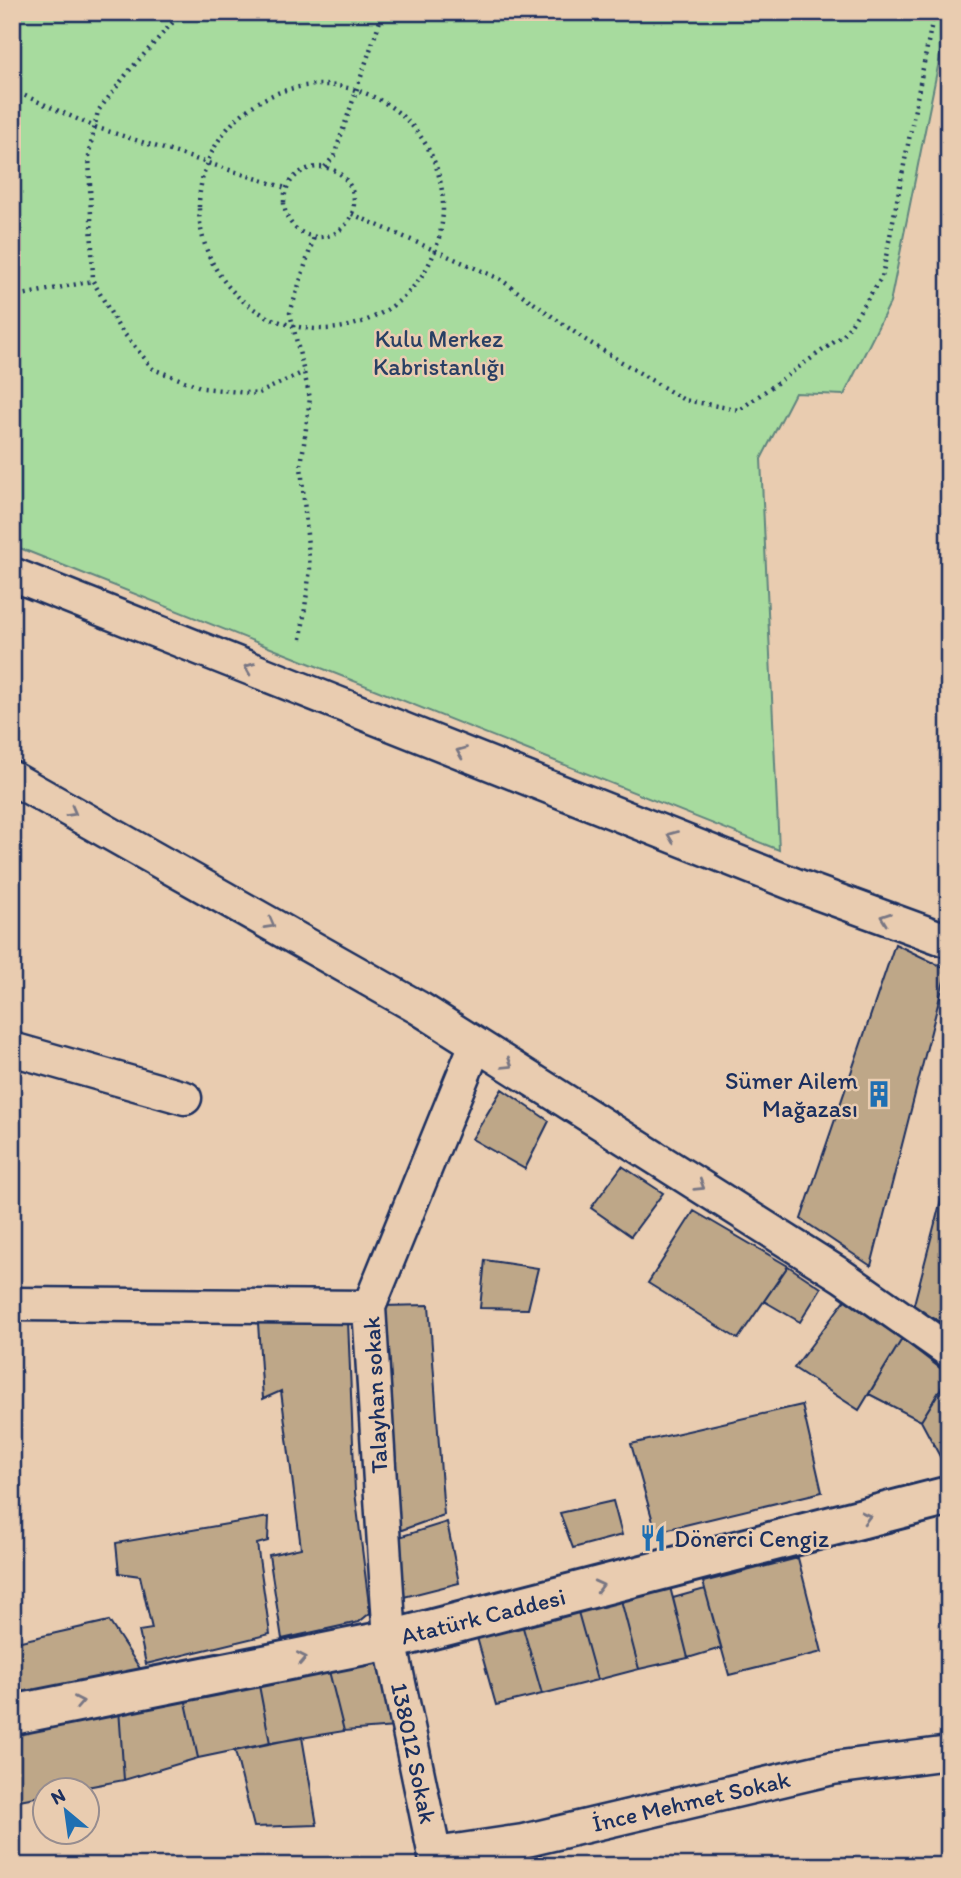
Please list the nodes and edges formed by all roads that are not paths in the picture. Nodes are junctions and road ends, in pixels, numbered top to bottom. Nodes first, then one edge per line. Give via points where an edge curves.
1 (12, 574) edge
2 (12, 778) edge
3 (949, 941) edge
4 (476, 1044) junction
5 (12, 1049) edge
6 (185, 1098) dead end
7 (12, 1304) edge
8 (369, 1307) junction
9 (949, 1351) edge
10 (949, 1496) edge
11 (390, 1640) junction
12 (12, 1715) edge
13 (949, 1753) edge
14 (436, 1860) edge

3 -> 1 street
2 -> 4 street
4 - 8 street, Talayhan sokak
4 -> 9 street via 842,1276
5 - 6 street
7 - 8 street
8 - 11 street, Talayhan sokak
11 -> 10 street, Atatürk Caddesi
12 -> 11 street, Atatürk Caddesi
11 - 14 street, 138012 Sokak
13 - 14 street, İnce Mehmet Sokak via 833,1768

